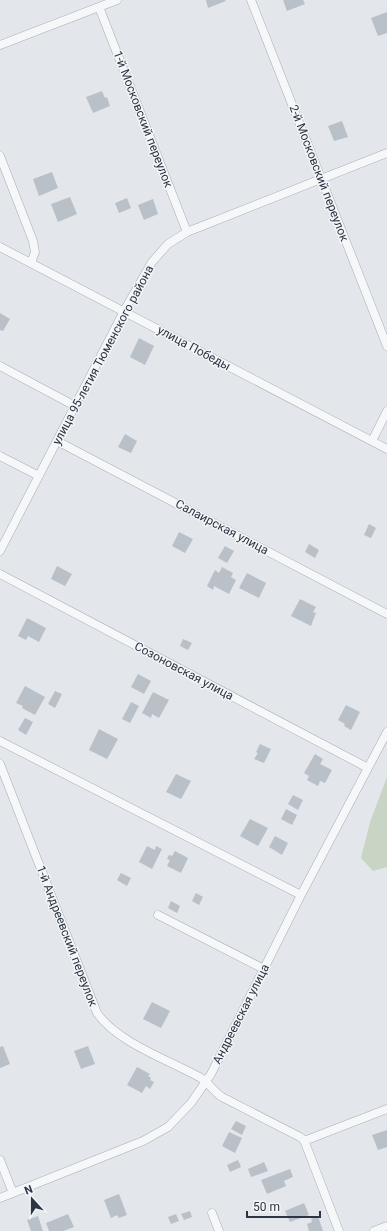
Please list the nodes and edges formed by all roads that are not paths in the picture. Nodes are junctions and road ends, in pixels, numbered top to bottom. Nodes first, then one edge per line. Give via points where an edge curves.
1 (117, 0) edge
2 (251, 0) edge
3 (99, 7) junction
4 (0, 45) edge
5 (387, 153) edge
6 (0, 156) edge
7 (321, 179) junction
8 (187, 232) junction
9 (0, 247) edge
10 (31, 262) junction
11 (124, 311) junction
12 (387, 346) edge
13 (0, 366) edge
14 (76, 406) junction
15 (387, 411) edge
16 (57, 441) junction
17 (372, 441) junction
18 (387, 449) edge
19 (0, 456) edge
20 (39, 476) junction
21 (0, 551) edge
22 (0, 574) edge
23 (387, 614) edge
24 (387, 732) edge
25 (0, 741) edge
26 (0, 764) edge
27 (368, 768) junction
28 (301, 895) junction
29 (158, 915) dead end
30 (264, 969) junction
31 (206, 1082) junction
32 (387, 1109) edge
33 (304, 1141) junction
34 (0, 1160) edge
35 (13, 1193) junction
36 (0, 1198) edge
37 (212, 1213) dead end
38 (387, 1226) edge
39 (219, 1231) edge
40 (339, 1231) edge
41 (374, 1231) edge

1 - 3 street
2 - 7 street, 2-й Московский переулок
3 - 4 street
3 - 8 street, 1-й Московский переулок
5 - 7 street, улица 95-летия Тюменского района
6 - 10 street via 33,242
7 - 8 street, улица 95-летия Тюменского района
7 - 12 street, 2-й Московский переулок
8 - 11 street, улица 95-летия Тюменского района via 168,244 152,262
9 - 10 street, улица Победы
10 - 11 street, улица Победы
11 - 14 street, улица 95-летия Тюменского района
11 - 17 street, улица Победы
13 - 14 street
14 - 16 street, улица 95-летия Тюменского района
15 - 17 street
16 - 20 street, улица 95-летия Тюменского района
16 - 23 street, Салаирская улица
17 - 18 street, улица Победы
19 - 20 street
20 - 21 street, улица 95-летия Тюменского района
22 - 27 street, Созоновская улица
24 - 27 street, Андреевская улица
25 - 28 street
26 - 31 street, 1-й Андреевский переулок via 97,1013 106,1025 124,1038
27 - 28 street, Андреевская улица
28 - 30 street, Андреевская улица
29 - 30 street
30 - 31 street, Андреевская улица
31 - 33 street, 1-й Андреевский переулок via 222,1097
31 - 35 street, Андреевская улица via 191,1103 168,1127 143,1141
32 - 33 street
33 - 40 street
34 - 35 street
35 - 36 street, Андреевская улица
37 - 39 street
38 - 41 street

